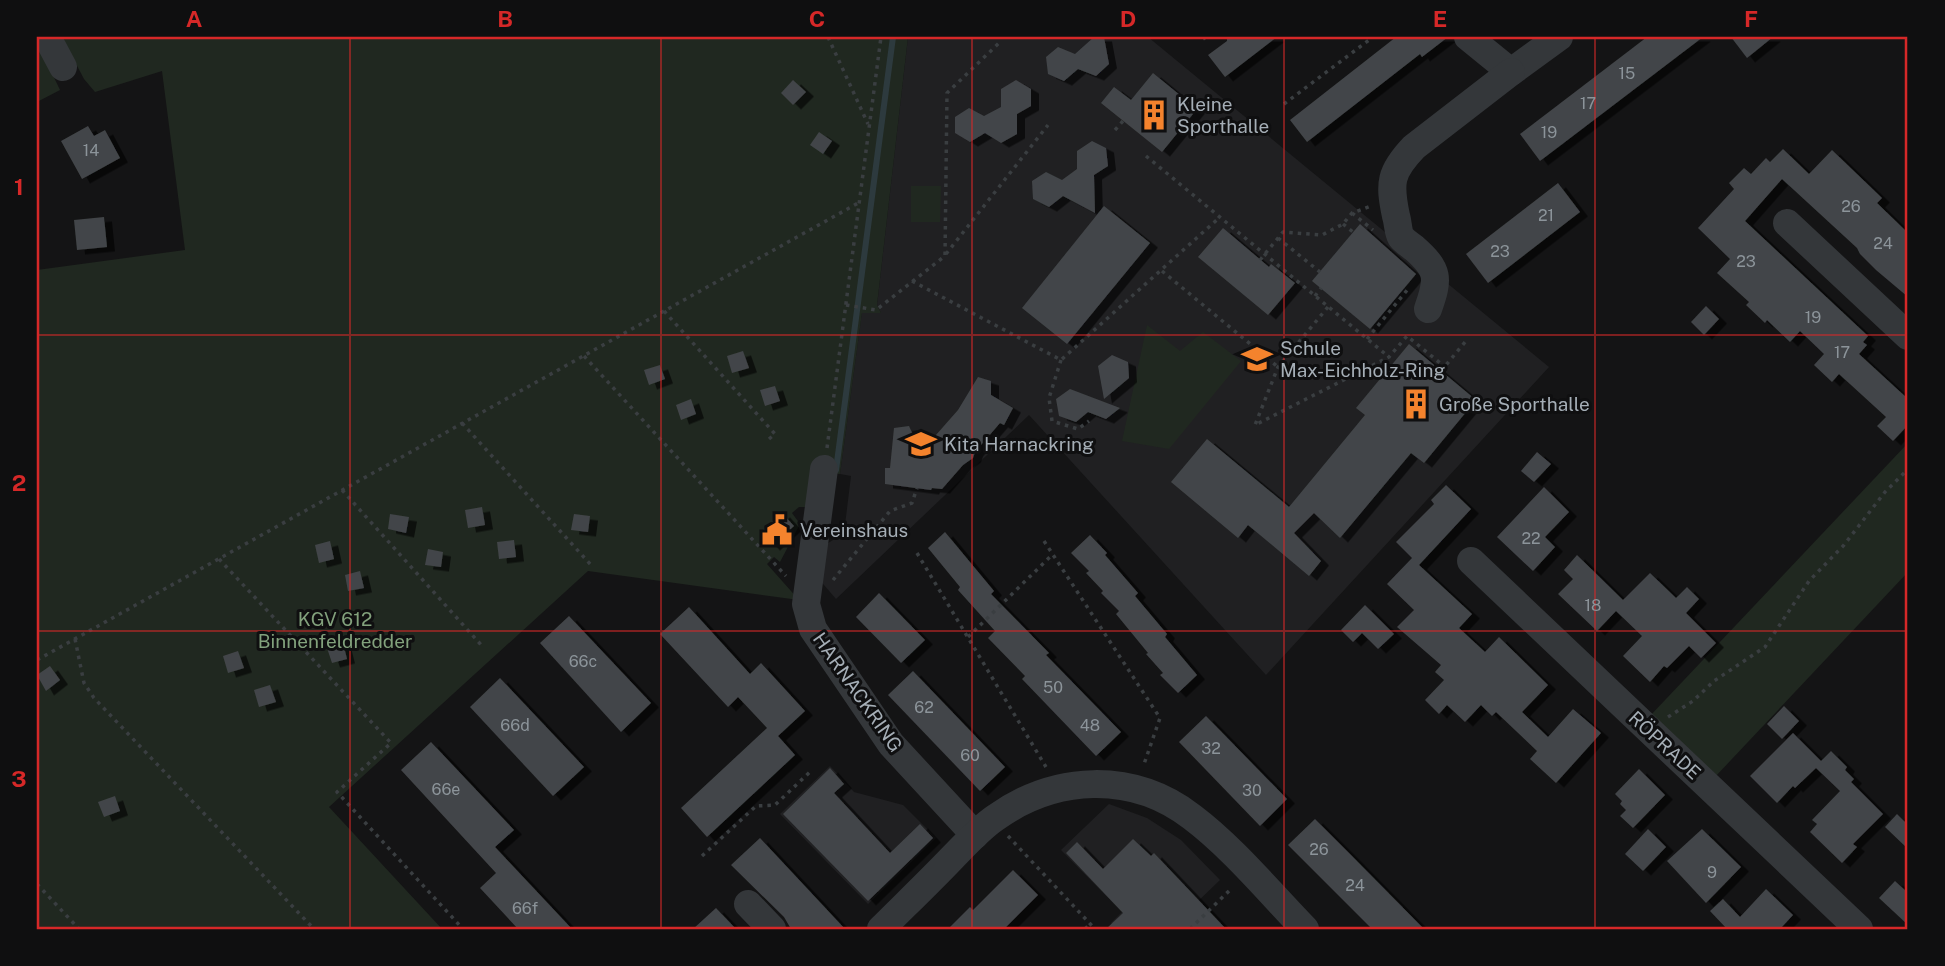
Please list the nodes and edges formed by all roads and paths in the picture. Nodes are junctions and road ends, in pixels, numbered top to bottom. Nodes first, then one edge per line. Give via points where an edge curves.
1 (47, 37) edge
2 (828, 37) edge
3 (881, 37) edge
4 (1373, 37) edge
5 (1468, 37) edge
6 (1559, 37) edge
7 (999, 43) dead end
8 (63, 67) dead end
9 (1511, 72) junction
10 (1284, 104) dead end
11 (1123, 121) dead end
12 (1048, 125) dead end
13 (870, 126) junction
14 (1115, 130) dead end
15 (1146, 156) dead end
16 (1393, 198) junction
17 (860, 202) junction
18 (1352, 213) junction
19 (1220, 218) junction
20 (1787, 223) dead end
21 (1343, 224) junction
22 (1353, 232) dead end
23 (1378, 234) dead end
24 (1278, 238) junction
25 (1265, 254) junction
26 (945, 256) junction
27 (1260, 260) dead end
28 (1162, 271) junction
29 (1320, 272) dead end
30 (912, 281) junction
31 (1415, 281) dead end
32 (1321, 288) dead end
33 (1315, 296) junction
34 (846, 305) junction
35 (1328, 307) junction
36 (1428, 309) dead end
37 (664, 311) junction
38 (1908, 336) edge
39 (1367, 339) junction
40 (1465, 341) dead end
41 (584, 356) junction
42 (1389, 357) junction
43 (1061, 360) junction
44 (1278, 367) junction
45 (1089, 421) dead end
46 (462, 423) junction
47 (769, 439) dead end
48 (1908, 469) edge
49 (825, 478) joint
50 (917, 488) dead end
51 (342, 490) junction
52 (795, 510) dead end
53 (818, 536) junction
54 (1044, 541) dead end
55 (917, 553) dead end
56 (1053, 554) junction
57 (219, 559) junction
58 (1471, 561) dead end
59 (591, 565) dead end
60 (817, 593) junction
61 (968, 637) junction
62 (75, 639) junction
63 (484, 647) dead end
64 (37, 660) edge
65 (1650, 731) junction
66 (887, 769) dead end
67 (811, 770) dead end
68 (926, 783) junction
69 (1058, 787) junction
70 (1135, 789) junction
71 (984, 827) junction
72 (702, 856) dead end
73 (1249, 872) junction
74 (37, 884) edge
75 (748, 904) dead end
76 (1090, 924) junction
77 (79, 929) edge
78 (314, 929) edge
79 (463, 929) edge
80 (772, 929) edge
81 (881, 929) edge
82 (1085, 929) edge
83 (1095, 929) edge
84 (1190, 929) edge
85 (1305, 929) edge
86 (1859, 929) edge

1 - 8 street
2 - 13 path
3 - 13 path
4 - 10 path
5 - 9 street
6 - 9 street
7 - 26 path via 947,93
9 - 16 street via 1414,147 1393,174
11 - 14 path
12 - 26 path
13 - 17 path
15 - 19 path
16 - 18 path
16 - 36 street via 1401,237 1434,269 1436,286
17 - 34 path
17 - 37 path
18 - 21 path
18 - 23 path
19 - 25 path
19 - 28 path
20 - 38 street
21 - 22 path
21 - 24 path via 1322,235 1283,232
24 - 25 path
24 - 29 path
25 - 27 path
25 - 33 path
26 - 30 path
28 - 43 path
28 - 44 path
30 - 34 path via 876,310
30 - 43 path
31 - 39 path
32 - 33 path
33 - 35 path
34 - 49 path
35 - 39 path
35 - 44 path
37 - 41 path
37 - 47 path via 775,434
39 - 42 path
40 - 42 path via 1443,369 1407,337
41 - 46 path
41 - 60 path
42 - 44 path via 1255,425
43 - 45 path via 1049,398 1052,421 1078,429
46 - 51 path
46 - 59 path
48 - 65 path via 1809,580 1765,647
49 - 53 street, HARNACKRING
50 - 60 path via 912,503 890,511
51 - 57 path
51 - 63 path
52 - 53 street
53 - 60 street, HARNACKRING
54 - 56 path
55 - 61 path
56 - 61 path
56 - 70 path via 1160,718
57 - 62 path
57 - 79 path via 391,743 337,792
58 - 65 street, RÖPRADE
60 - 68 street, HARNACKRING via 806,608 813,629 879,729
61 - 69 path
62 - 64 path
62 - 78 path via 84,682 94,698
65 - 86 street, RÖPRADE
66 - 68 street, HARNACKRING via 910,773
67 - 72 path via 775,805 756,806
68 - 71 street, HARNACKRING
69 - 70 street via 1098,784
69 - 71 street via 1016,804
70 - 73 street via 1190,815
71 - 76 path
71 - 81 street
73 - 84 path
73 - 85 street
74 - 77 path
75 - 80 street
76 - 82 path
76 - 83 path

